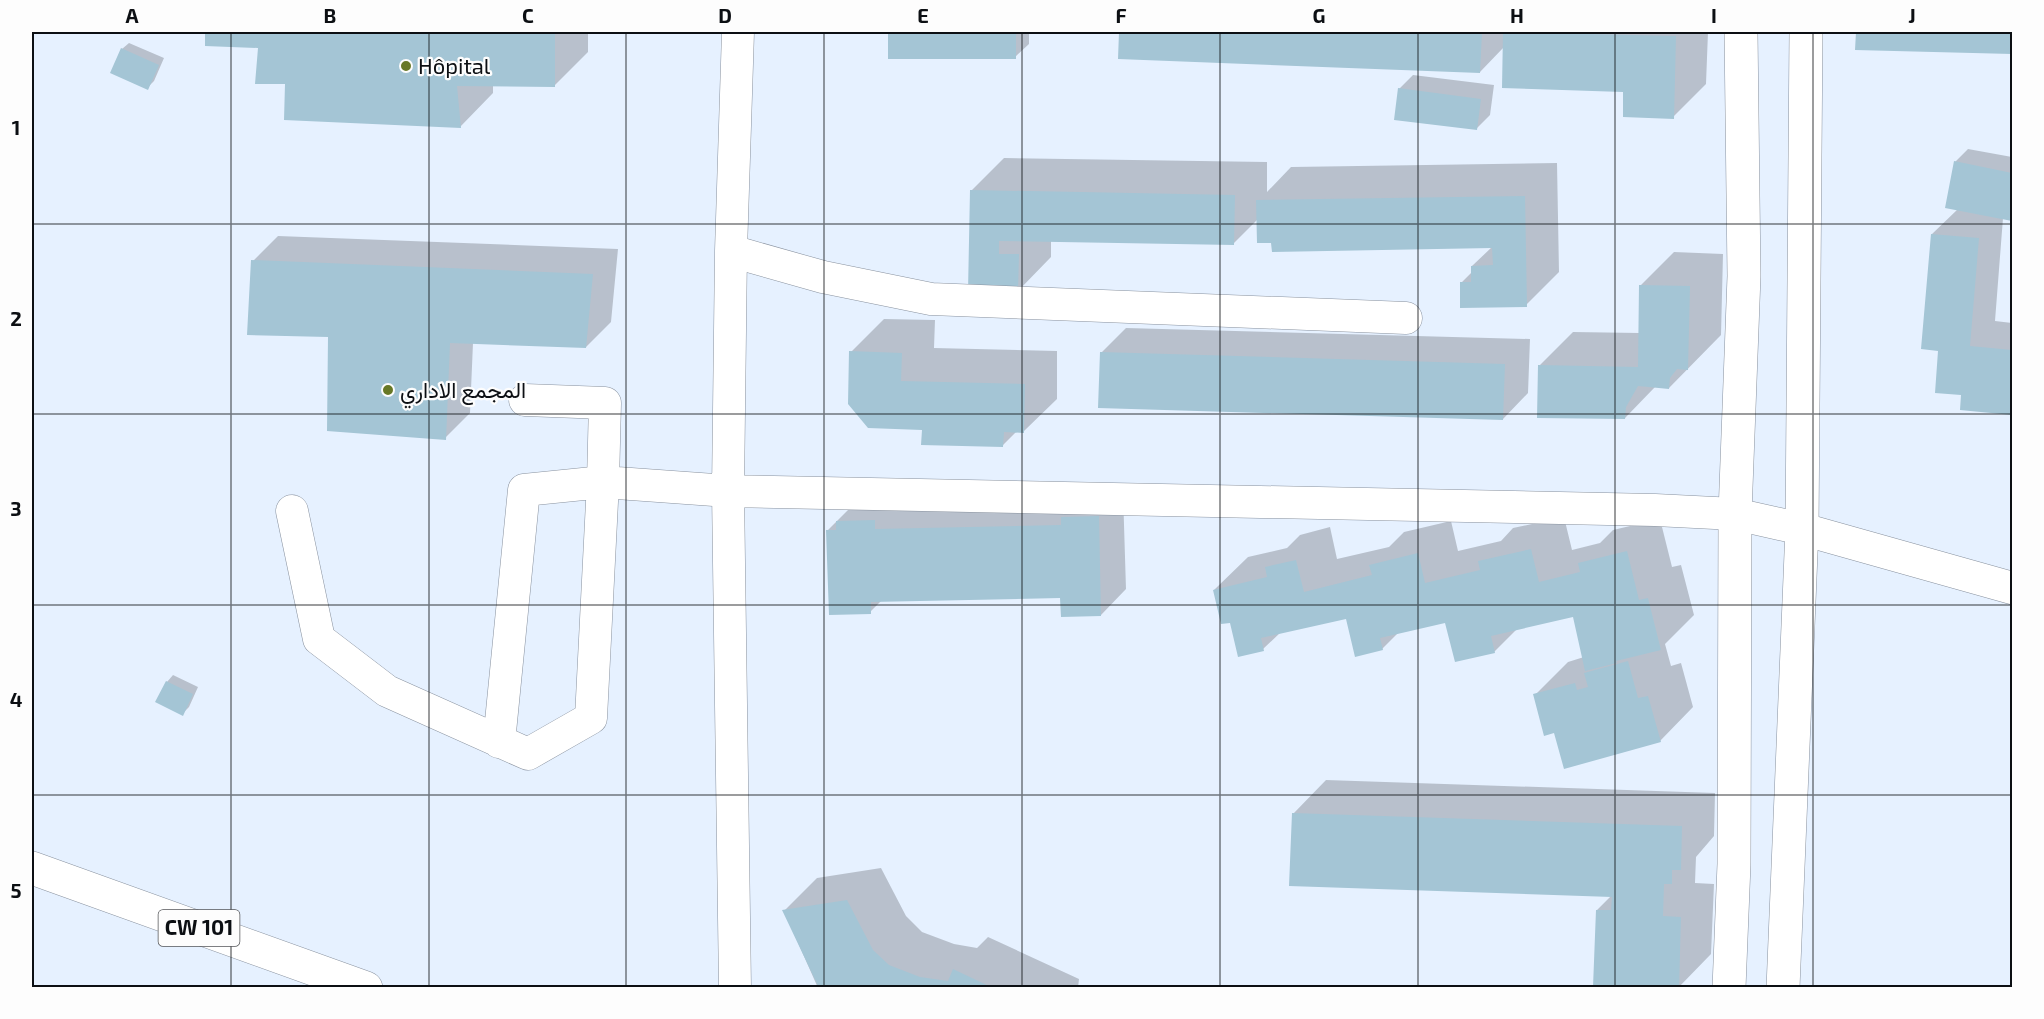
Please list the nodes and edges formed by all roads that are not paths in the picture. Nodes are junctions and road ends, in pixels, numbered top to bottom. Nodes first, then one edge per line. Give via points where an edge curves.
1 (738, 32) edge
2 (1741, 32) edge
3 (1806, 32) edge
4 (731, 251) junction
5 (1406, 318) dead end
6 (525, 400) dead end
7 (603, 482) junction
8 (728, 491) junction
9 (292, 511) dead end
10 (1735, 514) junction
11 (1802, 529) junction
12 (2013, 588) edge
13 (499, 742) junction
14 (32, 868) edge
15 (731, 978) edge
16 (366, 987) edge
17 (1729, 987) edge
18 (1783, 987) edge

1 - 4 street
2 - 10 main road via 1744,276
3 - 11 main road
4 - 5 street via 823,277 931,299
4 - 8 street
6 - 7 street via 605,403
7 - 8 street
7 - 13 street via 524,490
7 - 13 street via 591,718 528,754
8 - 10 street
8 - 15 street
9 - 13 street via 319,639 387,691
10 - 11 street
10 - 17 main road via 1734,864
11 - 12 street
11 - 18 main road
14 - 16 main road, CW 101

